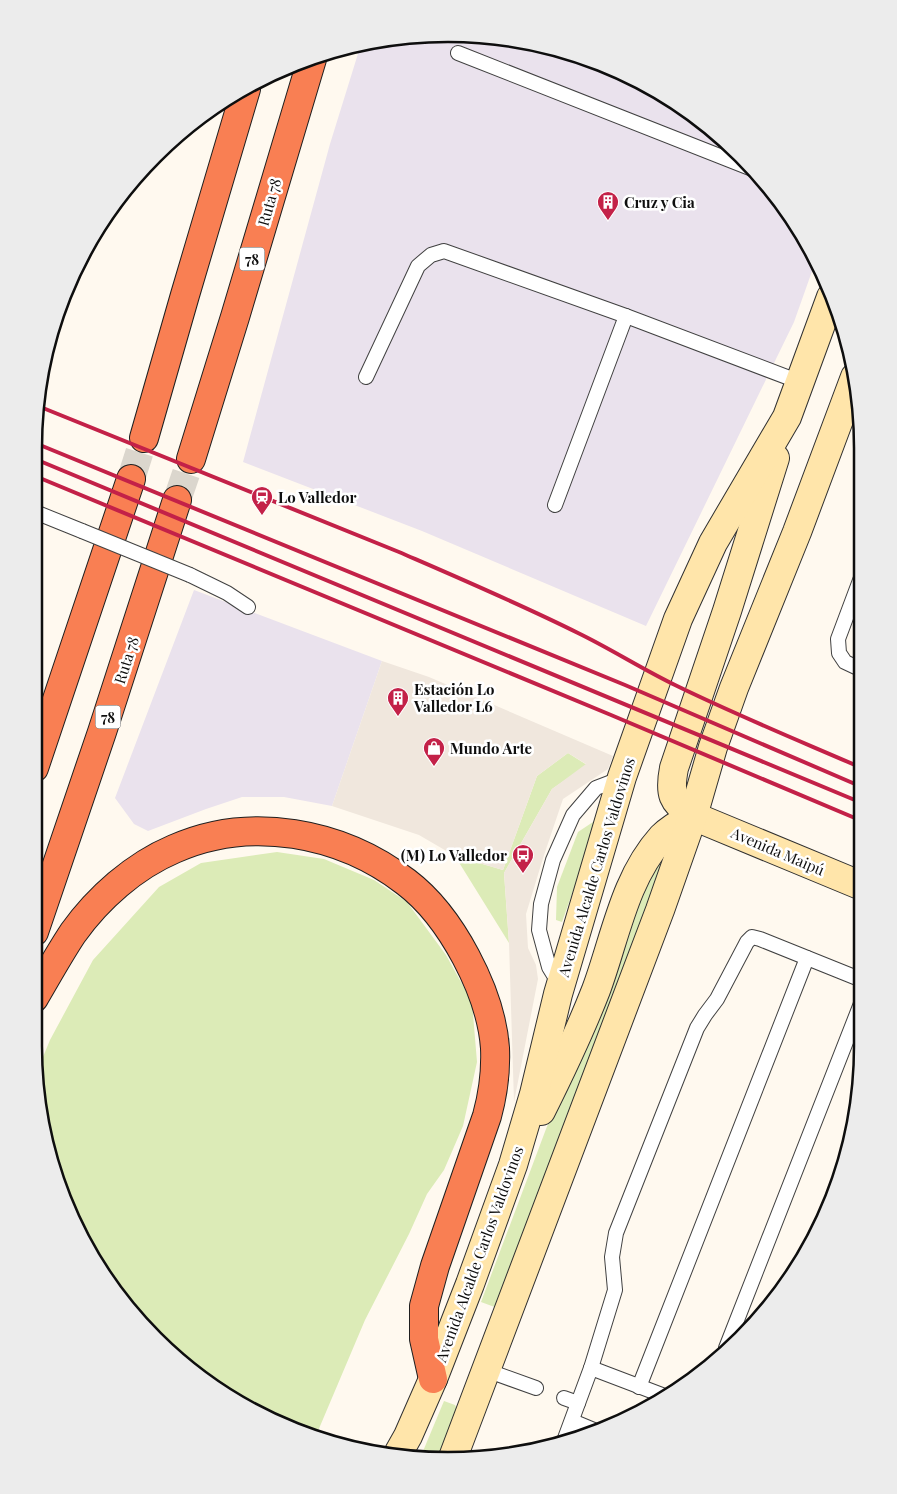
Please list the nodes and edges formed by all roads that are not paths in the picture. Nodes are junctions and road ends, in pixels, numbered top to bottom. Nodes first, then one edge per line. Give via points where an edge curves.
1 (458, 53) dead end
2 (310, 67) edge
3 (243, 99) edge
4 (738, 163) edge
5 (828, 305) edge
6 (626, 316) junction
7 (366, 377) dead end
8 (800, 382) junction
9 (851, 398) edge
10 (787, 417) junction
11 (144, 438) tunnel mouth
12 (191, 459) tunnel mouth
13 (131, 479) tunnel mouth
14 (177, 500) tunnel mouth
15 (555, 505) dead end
16 (42, 520) edge
17 (854, 596) edge
18 (248, 606) dead end
19 (854, 666) edge
20 (42, 744) edge
21 (622, 777) junction
22 (693, 816) junction
23 (854, 883) edge
24 (42, 908) edge
25 (807, 958) junction
26 (854, 977) edge
27 (42, 985) edge
28 (560, 986) junction
29 (854, 1021) edge
30 (513, 1165) junction
31 (730, 1339) edge
32 (591, 1368) junction
33 (486, 1370) junction
34 (434, 1379) junction
35 (639, 1387) junction
36 (536, 1388) dead end
37 (658, 1393) edge
38 (564, 1398) dead end
39 (578, 1403) junction
40 (572, 1421) junction
41 (587, 1427) edge
42 (567, 1434) edge
43 (401, 1449) edge
44 (455, 1452) edge

1 - 4 lane
2 - 12 highway, Ruta 78 / 78
3 - 11 highway
5 - 8 main road, Avenida Alcalde Carlos Valdovinos
6 - 7 lane via 444,251 431,255 418,266
6 - 8 lane
6 - 15 lane
8 - 10 main road, Avenida Alcalde Carlos Valdovinos
9 - 22 main road via 734,688
10 - 21 main road, Avenida Alcalde Carlos Valdovinos via 713,543 695,580
10 - 22 main road, Avenida Maipú via 727,612 674,768 672,788 675,800
13 - 20 highway
14 - 24 highway, Ruta 78 / 78
16 - 18 lane, bridge via 82,531 190,575
17 - 19 lane via 838,639 839,653 845,662
21 - 28 main road, Avenida Alcalde Carlos Valdovinos
21 - 28 lane via 596,788 573,815 554,860 541,904 539,930 548,967
22 - 23 main road, Avenida Maipú
22 - 30 main road via 662,836 636,875 567,1060
22 - 33 main road
25 - 26 lane
25 - 32 lane via 752,936 697,1028 616,1233 612,1257 615,1290
25 - 35 lane
27 - 34 highway via 73,933 116,886 173,849 216,835 263,831 306,836 345,847 408,883 435,910 470,965 490,1021 495,1047 493,1093 487,1116 424,1306 424,1339
28 - 30 main road, Avenida Alcalde Carlos Valdovinos
29 - 31 lane
30 - 34 main road, Avenida Alcalde Carlos Valdovinos
32 - 35 lane
32 - 39 lane
33 - 36 lane
33 - 44 main road
34 - 43 main road, Avenida Alcalde Carlos Valdovinos
35 - 37 lane
38 - 39 lane
39 - 40 lane
40 - 41 lane
40 - 42 lane

